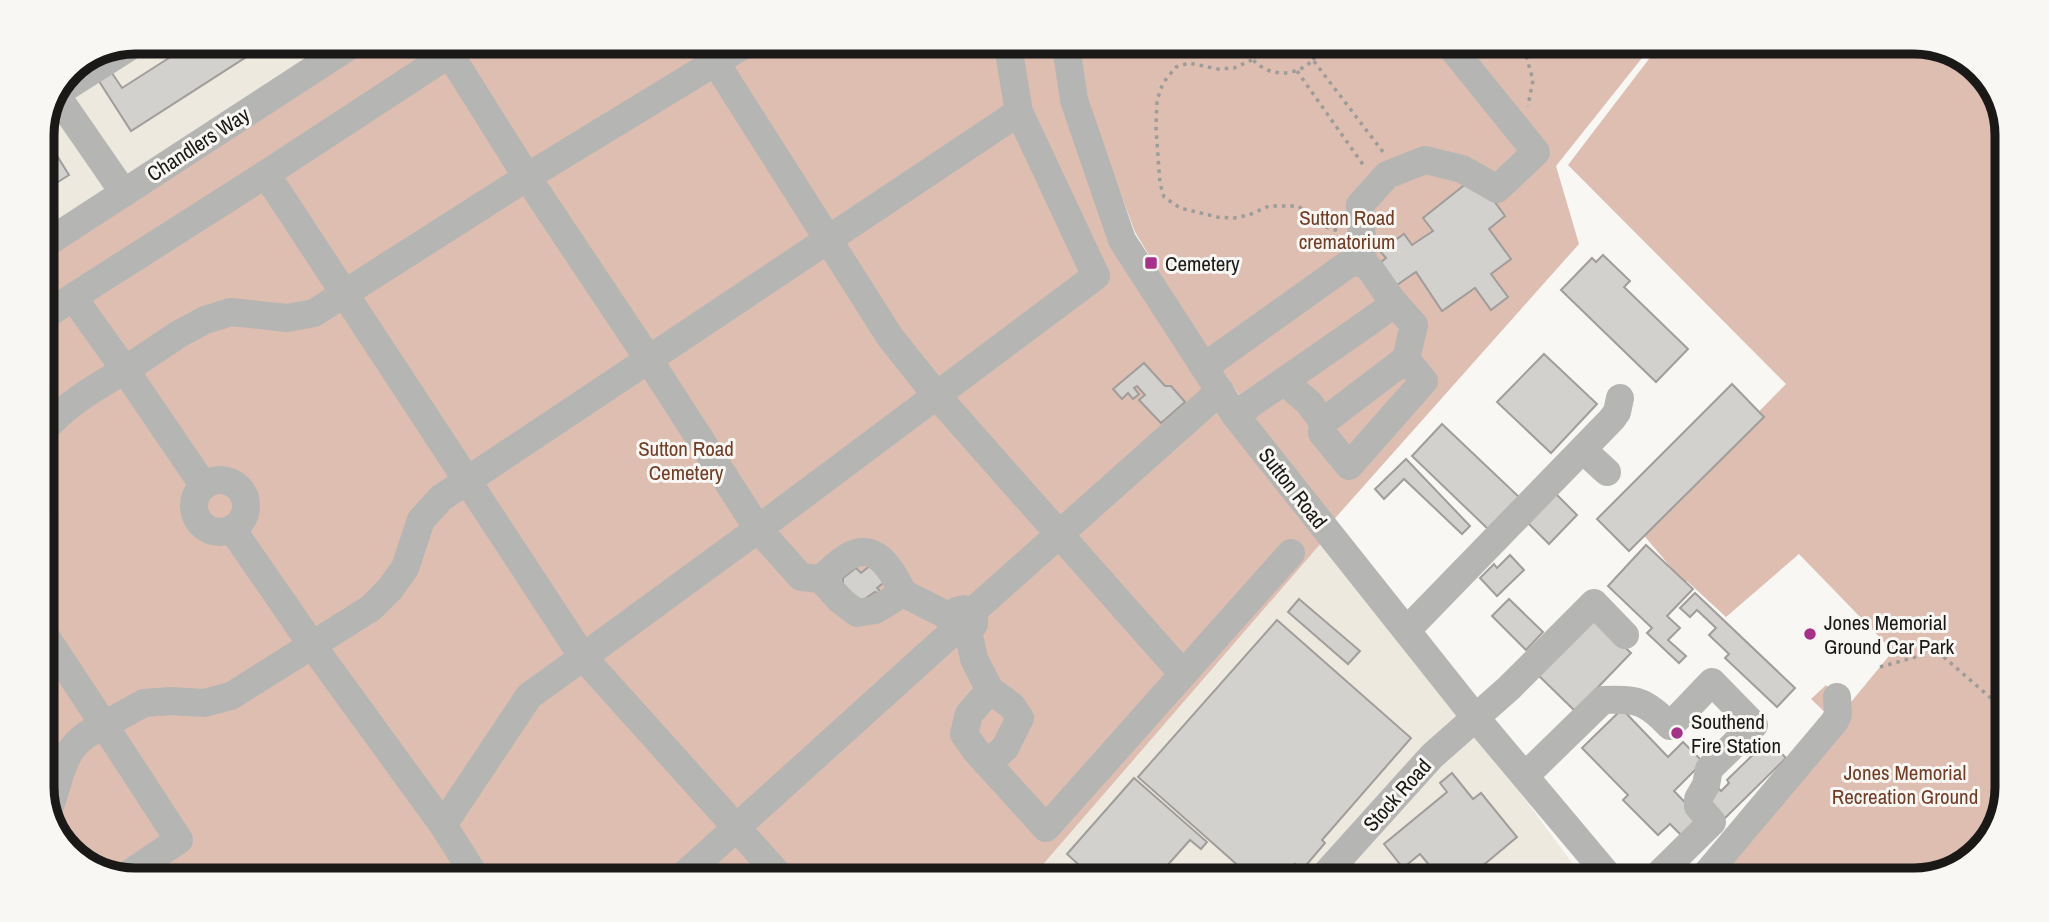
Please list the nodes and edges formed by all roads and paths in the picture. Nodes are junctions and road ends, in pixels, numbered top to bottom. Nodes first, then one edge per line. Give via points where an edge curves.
1 (337, 54) edge
2 (449, 54) edge
3 (461, 54) edge
4 (710, 54) edge
5 (1009, 54) edge
6 (1067, 54) edge
7 (1249, 54) edge
8 (1317, 54) edge
9 (1457, 54) edge
10 (1526, 54) edge
11 (111, 58) edge
12 (1252, 60) junction
13 (1313, 60) junction
14 (1297, 71) junction
15 (75, 81) edge
16 (62, 103) edge
17 (1019, 112) junction
18 (1524, 115) dead end
19 (1385, 155) dead end
20 (1366, 169) dead end
21 (266, 174) junction
22 (527, 177) junction
23 (124, 193) junction
24 (1348, 232) dead end
25 (54, 238) edge
26 (829, 238) junction
27 (1363, 263) junction
28 (345, 293) junction
29 (73, 297) junction
30 (1391, 299) junction
31 (54, 310) edge
32 (649, 359) junction
33 (1406, 359) junction
34 (1204, 367) junction
35 (125, 370) junction
36 (1284, 381) junction
37 (1220, 391) junction
38 (937, 396) junction
39 (1620, 398) dead end
40 (1236, 415) junction
41 (54, 418) edge
42 (1323, 422) junction
43 (1583, 450) junction
44 (1606, 472) dead end
45 (467, 479) junction
46 (758, 529) junction
47 (1060, 534) junction
48 (1291, 553) dead end
49 (821, 579) junction
50 (903, 593) junction
51 (962, 622) junction
52 (1406, 629) junction
53 (1625, 635) dead end
54 (312, 645) junction
55 (54, 649) edge
56 (583, 657) junction
57 (1880, 667) dead end
58 (1183, 674) junction
59 (990, 690) junction
60 (1837, 697) dead end
61 (1995, 702) edge
62 (1475, 717) junction
63 (104, 725) junction
64 (987, 763) junction
65 (1525, 776) junction
66 (54, 790) edge
67 (443, 825) junction
68 (737, 827) junction
69 (137, 868) edge
70 (470, 868) edge
71 (692, 868) edge
72 (772, 868) edge
73 (1333, 868) edge
74 (1602, 868) edge
75 (1665, 868) edge
76 (1711, 868) edge

1 - 23 street, Chandlers Way
2 - 21 street
3 - 22 street
4 - 22 street
4 - 26 street
5 - 17 street
6 - 34 street, Sutton Road via 1074,100 1122,240
7 - 12 path
8 - 13 path
9 - 27 street via 1536,152 1497,189 1462,169 1425,160 1387,175 1360,205
10 - 18 path via 1533,80
11 - 15 street
12 - 14 path via 1270,72
12 - 24 path via 1218,69 1189,63 1176,67 1163,83 1156,129 1164,197 1180,208 1217,217 1249,215 1269,206 1298,206 1315,223
13 - 14 path
13 - 19 path
14 - 20 path
16 - 23 street
17 - 26 street
17 - 38 street via 1096,275
21 - 28 street
21 - 29 street
22 - 28 street
22 - 32 street
23 - 25 street, Chandlers Way
26 - 32 street
26 - 38 street via 891,337
27 - 30 street
27 - 34 street via 1351,262 1336,271
28 - 35 street via 314,313 287,318 231,312 205,320
28 - 45 street
29 - 31 street
29 - 35 street
30 - 33 street via 1414,325
30 - 36 street via 1387,309
32 - 45 street
32 - 46 street
33 - 42 street
33 - 42 street via 1423,381 1349,466 1322,433
34 - 37 street, Sutton Road
35 - 41 street
35 - 54 street via 204,486 227,482 243,495 244,515 232,529
36 - 40 street
36 - 42 street
37 - 40 street, Sutton Road
37 - 47 street
38 - 46 street
38 - 47 street
39 - 43 street via 1617,412
40 - 52 street, Sutton Road
43 - 44 street
43 - 52 street
45 - 54 street via 421,520 405,568 390,589 371,607
45 - 56 street
46 - 49 street via 801,577
46 - 56 street
47 - 51 street
47 - 58 street
48 - 58 street
49 - 50 street via 857,613 874,610
49 - 50 street via 852,554 864,552 892,570
50 - 51 street
51 - 59 street
51 - 68 street
52 - 62 street, Sutton Road
53 - 62 street, Stock Road via 1594,603
54 - 63 street via 230,696 204,703 144,704
54 - 67 street
55 - 63 street
56 - 67 street via 529,696
56 - 68 street
57 - 61 path via 1937,650
58 - 64 street via 1046,828
59 - 64 street via 969,714 964,734
59 - 64 street via 1020,718 1005,748
60 - 76 street via 1835,721
62 - 65 street, Sutton Road
62 - 73 street, Stock Road via 1432,756
63 - 66 street via 89,732 66,757
63 - 69 street via 178,840
65 - 74 street, Sutton Road
65 - 75 street via 1603,700 1632,699 1653,708 1670,726 1712,682 1754,725 1709,769 1698,806 1712,822
67 - 70 street
68 - 71 street
68 - 72 street

